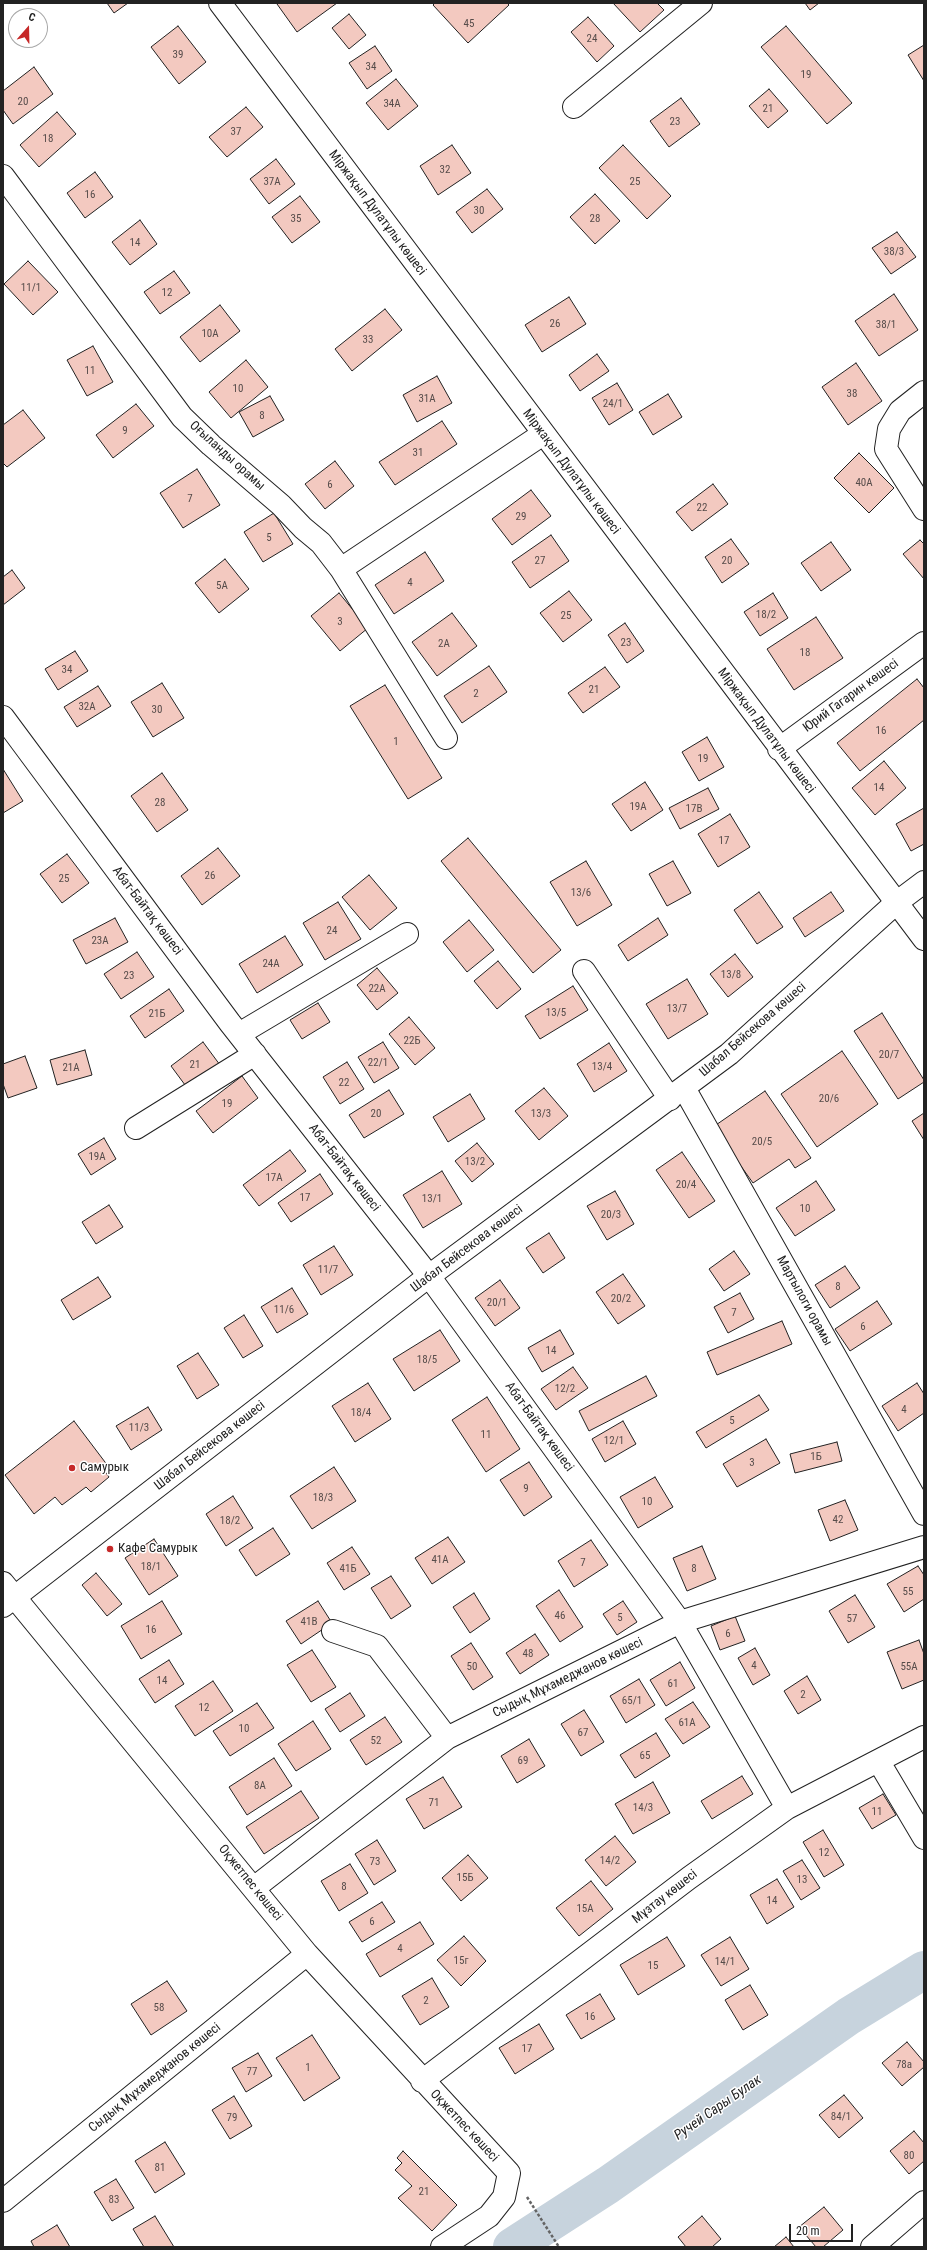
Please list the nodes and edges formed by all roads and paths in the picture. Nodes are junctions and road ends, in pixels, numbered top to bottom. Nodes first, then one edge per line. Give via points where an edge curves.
1 (220, 3) edge
2 (701, 3) edge
3 (574, 107) dead end
4 (3, 176) edge
5 (924, 392) edge
6 (543, 434) junction
7 (924, 509) edge
8 (341, 569) junction
9 (924, 643) edge
10 (3, 718) edge
11 (446, 738) dead end
12 (779, 749) junction
13 (924, 882) edge
14 (896, 902) junction
15 (407, 934) dead end
16 (924, 939) edge
17 (584, 971) dead end
18 (239, 1034) junction
19 (255, 1054) junction
20 (677, 1093) junction
21 (136, 1128) dead end
22 (429, 1276) junction
23 (924, 1514) edge
24 (924, 1548) edge
25 (7, 1595) edge
26 (680, 1622) junction
27 (333, 1631) dead end
28 (924, 1737) edge
29 (447, 1738) junction
30 (879, 1762) junction
31 (787, 1808) junction
32 (924, 1838) edge
33 (254, 1888) junction
34 (307, 1954) junction
35 (422, 2080) junction
36 (3, 2201) edge
37 (530, 2202) dead end
38 (924, 2202) edge
39 (442, 2247) edge
40 (559, 2247) edge
41 (872, 2247) edge

1 - 6 street, Міржақып Дулатұлы көшесі
2 - 3 street
4 - 8 street, Оғыланды орамы via 182,417 321,543
5 - 7 street via 900,411 889,428 886,449
6 - 8 street
6 - 12 street, Міржақып Дулатұлы көшесі
8 - 11 street, Оғыланды орамы
9 - 12 street, Юрий Гагарин көшесі
10 - 18 street, Абат-Байтақ көшесі
12 - 14 street, Міржақып Дулатұлы көшесі
13 - 14 street, Шабал Бейсекова көшесі
14 - 16 street, Міржақып Дулатұлы көшесі
14 - 20 street, Шабал Бейсекова көшесі via 729,1054
15 - 18 street
17 - 20 street, Мартылоги орамы
18 - 19 street, Абат-Байтақ көшесі
19 - 21 street
19 - 22 street, Абат-Байтақ көшесі
20 - 22 street, Шабал Бейсекова көшесі
20 - 23 street, Мартылоги орамы
22 - 25 street, Шабал Бейсекова көшесі
22 - 26 street, Абат-Байтақ көшесі
24 - 26 street, Сыдық Мұхамеджанов көшесі
25 - 33 street, Оқжетпес көшесі
26 - 29 street, Сыдық Мұхамеджанов көшесі
26 - 31 street, Абат-Байтақ көшесі
27 - 29 street via 377,1646
28 - 30 street, Мұзтау көшесі
29 - 33 street, Сыдық Мұхамеджанов көшесі
30 - 31 street, Мұзтау көшесі
30 - 32 street
31 - 35 street, Мұзтау көшесі via 689,1878
33 - 34 street, Оқжетпес көшесі
34 - 35 street, Оқжетпес көшесі
34 - 36 street, Сыдық Мұхамеджанов көшесі
35 - 39 street, Оқжетпес көшесі via 509,2173 504,2197 489,2216
37 - 40 path
38 - 41 street

